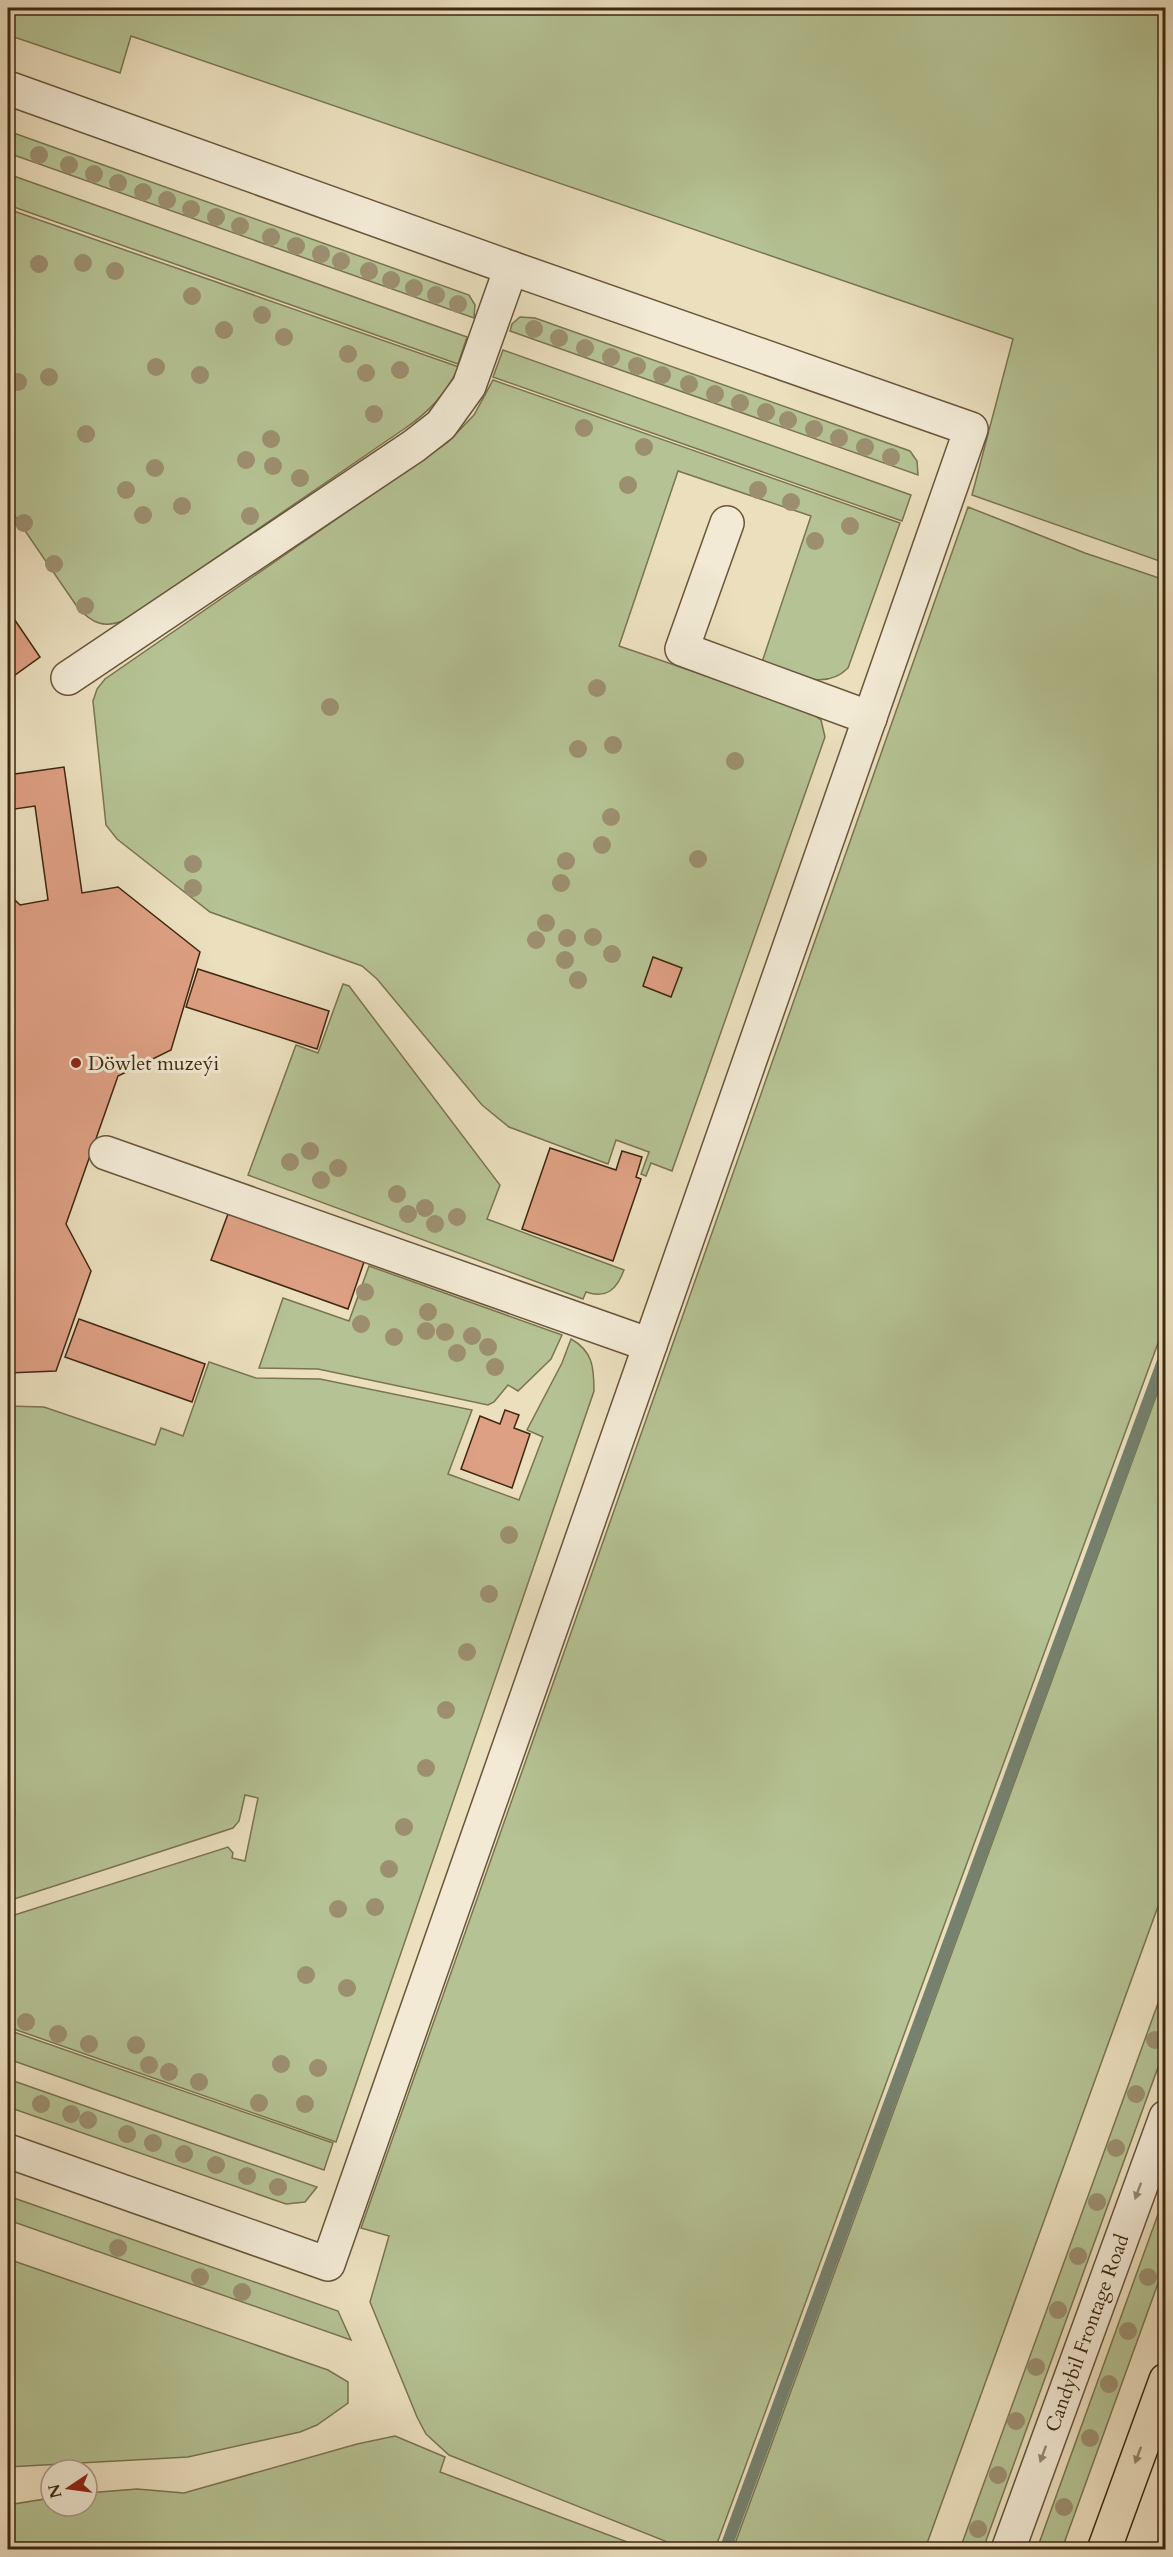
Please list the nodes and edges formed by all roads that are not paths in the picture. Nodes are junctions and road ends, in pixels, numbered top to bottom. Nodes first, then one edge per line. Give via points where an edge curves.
1 (8, 88) edge
2 (511, 268) junction
3 (727, 523) dead end
4 (68, 678) dead end
5 (870, 718) junction
6 (106, 1153) dead end
7 (650, 1345) junction
8 (1166, 2117) edge
9 (8, 2151) edge
10 (1166, 2380) edge
11 (1008, 2550) edge
12 (1104, 2550) edge

1 - 2 street
2 - 4 street via 470,386 441,425
2 - 5 street via 971,429
3 - 5 street via 682,649
5 - 7 street
6 - 7 street
7 - 9 street via 328,2264
8 -> 11 street, Candybil Frontage Road
10 -> 12 main road

